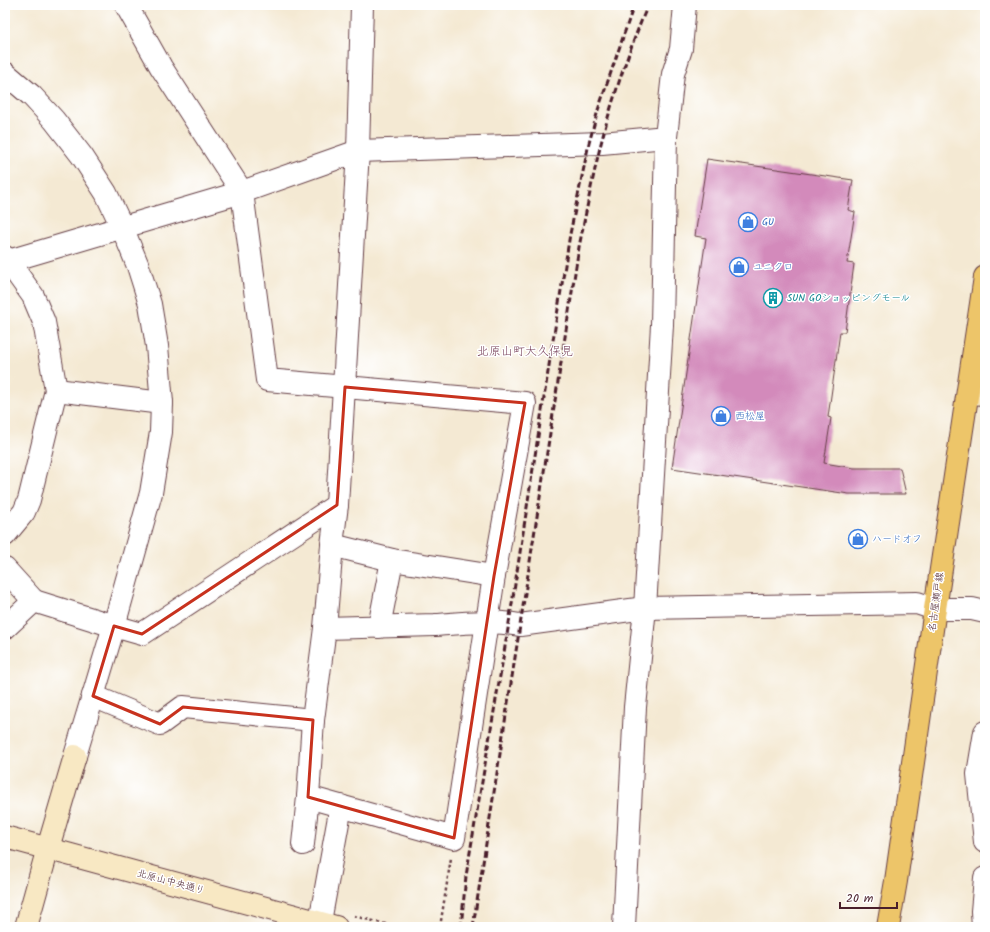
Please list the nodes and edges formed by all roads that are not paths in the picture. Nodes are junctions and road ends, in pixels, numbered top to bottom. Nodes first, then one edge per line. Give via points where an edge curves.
1 (126, 5) edge
2 (362, 5) edge
3 (684, 5) edge
4 (5, 73) edge
5 (666, 137) junction
6 (358, 151) junction
7 (242, 192) junction
8 (122, 226) junction
9 (6, 260) edge
10 (985, 276) edge
11 (345, 388) junction
12 (56, 390) junction
13 (976, 394) edge
14 (162, 404) junction
15 (337, 505) junction
16 (5, 535) edge
17 (332, 545) junction
18 (392, 560) junction
19 (5, 569) edge
20 (494, 576) junction
21 (34, 601) junction
22 (645, 608) junction
23 (934, 609) junction
24 (985, 612) edge
25 (487, 622) junction
26 (114, 626) junction
27 (379, 627) junction
28 (5, 628) edge
29 (325, 628) junction
30 (93, 696) junction
31 (313, 720) junction
32 (985, 732) edge
33 (308, 797) junction
34 (341, 806) junction
35 (5, 836) edge
36 (985, 842) edge
37 (303, 844) dead end
38 (48, 848) junction
39 (985, 878) edge
40 (332, 923) edge
41 (26, 927) edge
42 (624, 927) edge
43 (888, 927) edge
44 (983, 927) edge

1 - 7 street via 161,67
2 - 6 street
3 - 5 street via 681,49 672,74
4 - 8 street via 32,96 82,156 106,193
5 - 6 street via 602,143
5 - 22 street via 662,325
6 - 7 street
6 - 11 street
7 - 8 street
7 - 11 street via 266,380
8 - 9 street
8 - 14 street via 150,304
9 - 12 street via 33,296 44,322
10 - 13 main road, 名古屋瀬戸線
11 - 15 street
11 - 20 street via 525,403
12 - 14 street
12 - 16 street via 29,500 24,512
13 - 23 main road, 名古屋瀬戸線
14 - 26 street via 161,432 151,493
15 - 17 street
15 - 26 street via 142,634
17 - 18 street
17 - 29 street
18 - 20 street
18 - 27 street
19 - 21 street
20 - 25 street
21 - 26 street
21 - 28 street
22 - 23 street via 917,603
22 - 25 street via 520,625
22 - 42 street via 635,707
23 - 24 street via 972,609
23 - 43 main road, 名古屋瀬戸線
25 - 27 street
25 - 34 street via 454,838
26 - 30 street
27 - 29 street
29 - 31 street
30 - 31 street via 160,724 183,707
30 - 38 street
31 - 33 street
32 - 36 street via 978,774
33 - 34 street
33 - 37 street
34 - 40 street
35 - 38 street, 北原山中央通り
38 - 40 street, 北原山中央通り
38 - 41 street
39 - 44 street

